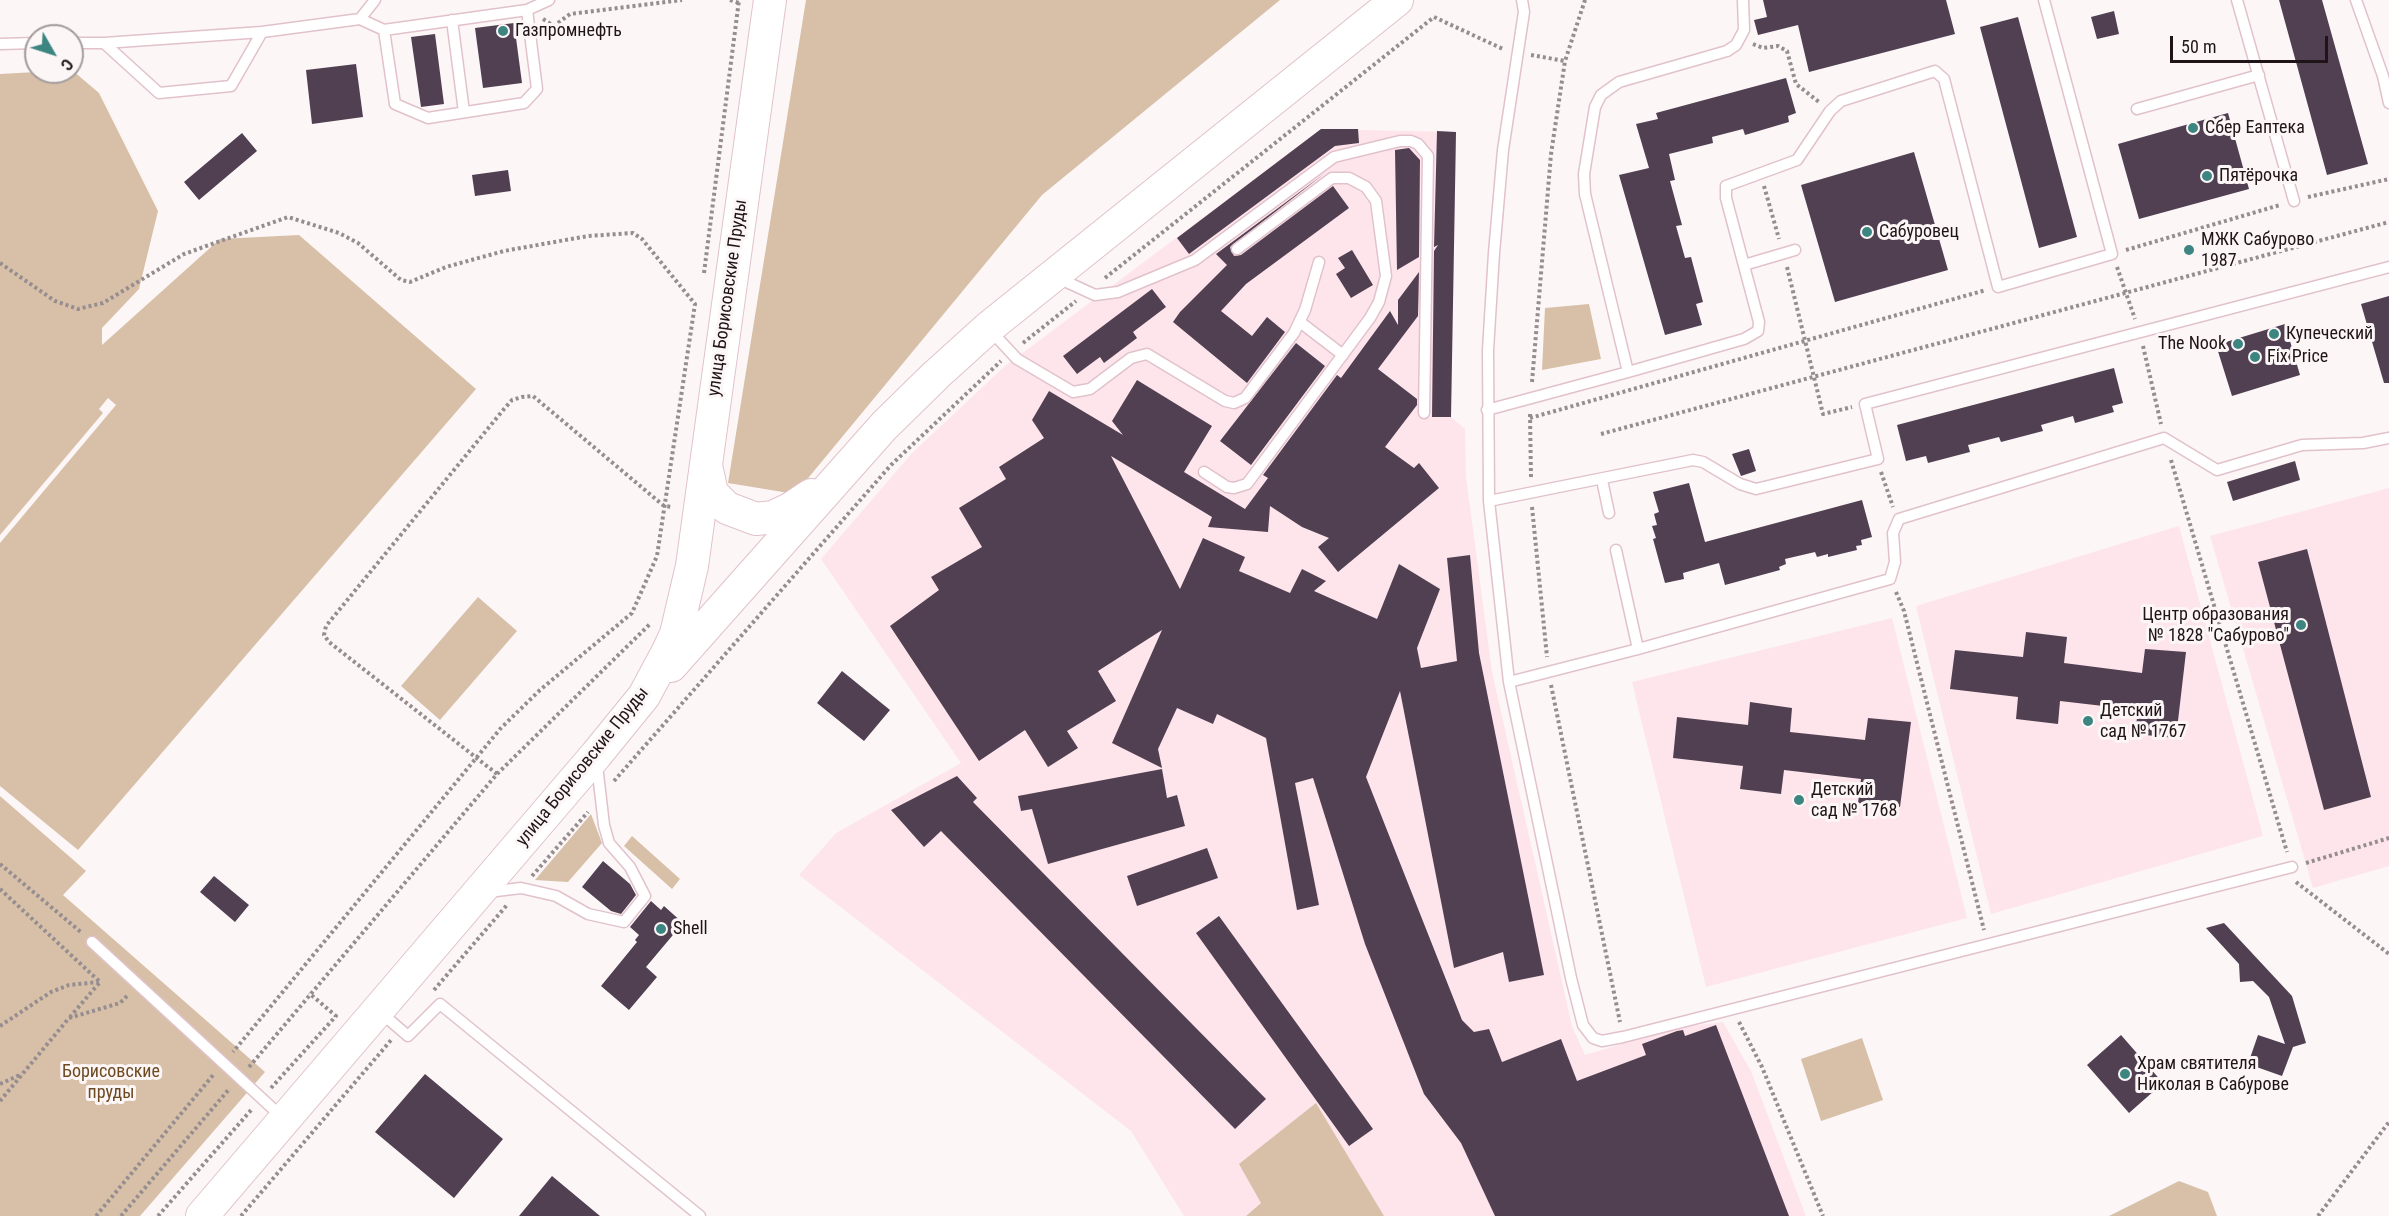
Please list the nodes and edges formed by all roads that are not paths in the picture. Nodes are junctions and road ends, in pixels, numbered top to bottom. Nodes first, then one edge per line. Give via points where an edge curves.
1 (375, 0) edge
2 (549, 0) edge
3 (1397, 0) edge
4 (1522, 0) edge
5 (1743, 0) edge
6 (2044, 0) edge
7 (2237, 0) edge
8 (2356, 0) edge
9 (756, 2) edge
10 (527, 10) junction
11 (360, 19) junction
12 (452, 20) junction
13 (384, 30) junction
14 (262, 32) junction
15 (84, 43) edge
16 (104, 43) junction
17 (0, 44) edge
18 (24, 44) edge
19 (2259, 75) junction
20 (2389, 103) edge
21 (2137, 109) dead end
22 (464, 112) junction
23 (2294, 201) road end
24 (1237, 249) dead end
25 (1795, 250) dead end
26 (1319, 262) dead end
27 (1744, 265) junction
28 (2389, 267) edge
29 (1054, 276) junction
30 (1300, 322) junction
31 (988, 328) junction
32 (1342, 355) junction
33 (1628, 372) junction
34 (1487, 410) junction
35 (1424, 413) dead end
36 (2389, 438) edge
37 (705, 461) junction
38 (1204, 472) dead end
39 (841, 474) junction
40 (1602, 480) junction
41 (1489, 501) junction
42 (1609, 513) dead end
43 (1616, 550) dead end
44 (1638, 649) junction
45 (1509, 682) junction
46 (644, 696) junction
47 (596, 755) junction
48 (2292, 867) road end
49 (478, 893) junction
50 (92, 942) road end
51 (389, 1020) junction
52 (273, 1109) junction
53 (202, 1216) edge
54 (699, 1216) edge

1 - 11 lane
2 - 10 lane
3 - 29 main road
4 - 34 lane via 1524,12 1503,150 1495,242
5 - 33 lane via 1742,38 1727,51 1608,87 1595,107 1584,174 1585,194
6 - 27 lane via 2112,254 1998,287 1944,79 1935,72 1841,101 1797,160 1731,182 1725,191
7 - 19 lane
8 - 20 lane
9 - 37 main road, улица Борисовские Пруды
10 - 12 lane
10 - 22 lane via 537,89 524,103
11 - 13 lane
11 - 14 lane
12 - 13 lane
12 - 22 lane
13 - 22 lane via 395,104 428,118
14 - 16 lane
14 - 16 lane via 231,86 159,93
15 - 16 lane
17 - 18 lane
19 - 21 lane
19 - 23 lane
24 - 32 lane via 1332,178 1349,178 1366,187 1376,201 1386,276 1379,302
25 - 27 lane
26 - 30 lane
27 - 33 lane via 1758,331 1744,339
28 - 40 lane via 1865,404 1878,459 1756,489 1693,460
29 - 31 main road
29 - 35 lane via 1087,292 1108,295 1186,265 1334,158 1411,141 1428,156
30 - 31 lane via 1245,398 1234,403 1147,354 1131,358 1090,389 1066,389 1010,353
30 - 32 lane
31 - 39 main road via 936,375
32 - 38 lane via 1247,484 1227,487
33 - 34 lane
34 - 41 lane
36 - 44 lane via 2302,445 2217,470 2164,438 1899,519 1893,533 1895,562 1890,579
37 - 39 main road via 712,493 727,508 756,519 790,509
37 - 46 main road, улица Борисовские Пруды via 692,566 676,634
39 - 46 main road
40 - 41 lane
40 - 42 lane
41 - 45 lane
43 - 44 lane
44 - 45 lane
45 - 48 lane via 1583,1025 1593,1038 1602,1041
46 - 47 main road, улица Борисовские Пруды
47 - 49 main road, улица Борисовские Пруды
47 - 49 lane via 609,843 630,867 645,896 624,922 588,914 556,896 521,888
49 - 51 main road, улица Борисовские Пруды
50 - 52 lane
51 - 52 main road, улица Борисовские Пруды
51 - 54 lane via 408,1036 440,1004
52 - 53 main road, улица Борисовские Пруды

